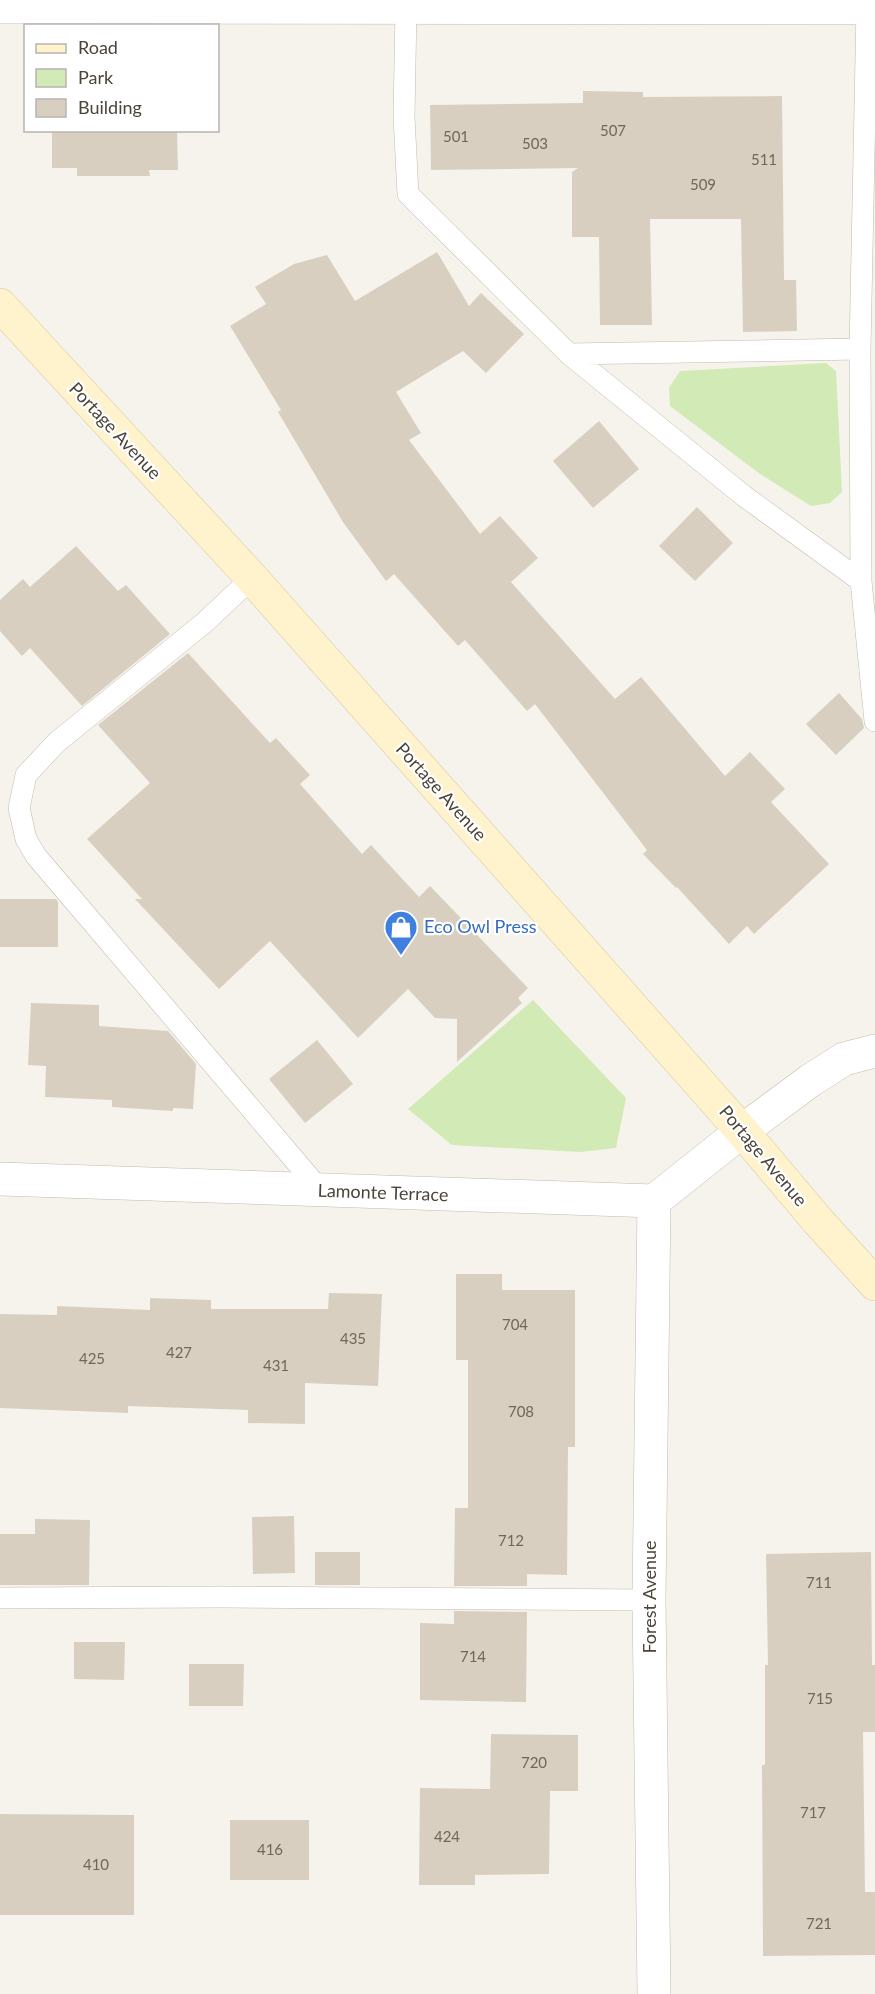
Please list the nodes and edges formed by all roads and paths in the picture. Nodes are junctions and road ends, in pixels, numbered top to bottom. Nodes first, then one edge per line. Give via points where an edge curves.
1 (257, 4) edge
2 (585, 4) edge
3 (0, 7) edge
4 (871, 8) edge
5 (406, 9) junction
6 (0, 305) edge
7 (860, 349) junction
8 (569, 354) junction
9 (252, 578) junction
10 (861, 582) junction
11 (875, 721) edge
12 (875, 1051) edge
13 (742, 1131) junction
14 (0, 1179) edge
15 (321, 1191) junction
16 (654, 1201) junction
17 (875, 1284) edge
18 (0, 1598) edge
19 (649, 1600) junction
20 (654, 1994) edge

1 - 3 street
1 - 5 street
2 - 4 street
2 - 5 street
4 - 7 lane
5 - 8 lane via 404,117 408,194
6 - 9 main road, Portage Avenue
7 - 8 lane
7 - 10 lane
8 - 10 lane via 744,496
9 - 13 main road, Portage Avenue
9 - 15 lane via 204,623 57,742 26,774 19,808 26,839 36,856
10 - 11 lane
12 - 13 street via 844,1059
13 - 16 street
13 - 17 main road, Portage Avenue
14 - 15 street, Lamonte Terrace
15 - 16 street, Lamonte Terrace
16 - 19 street, Forest Avenue
18 - 19 lane
19 - 20 street, Forest Avenue

